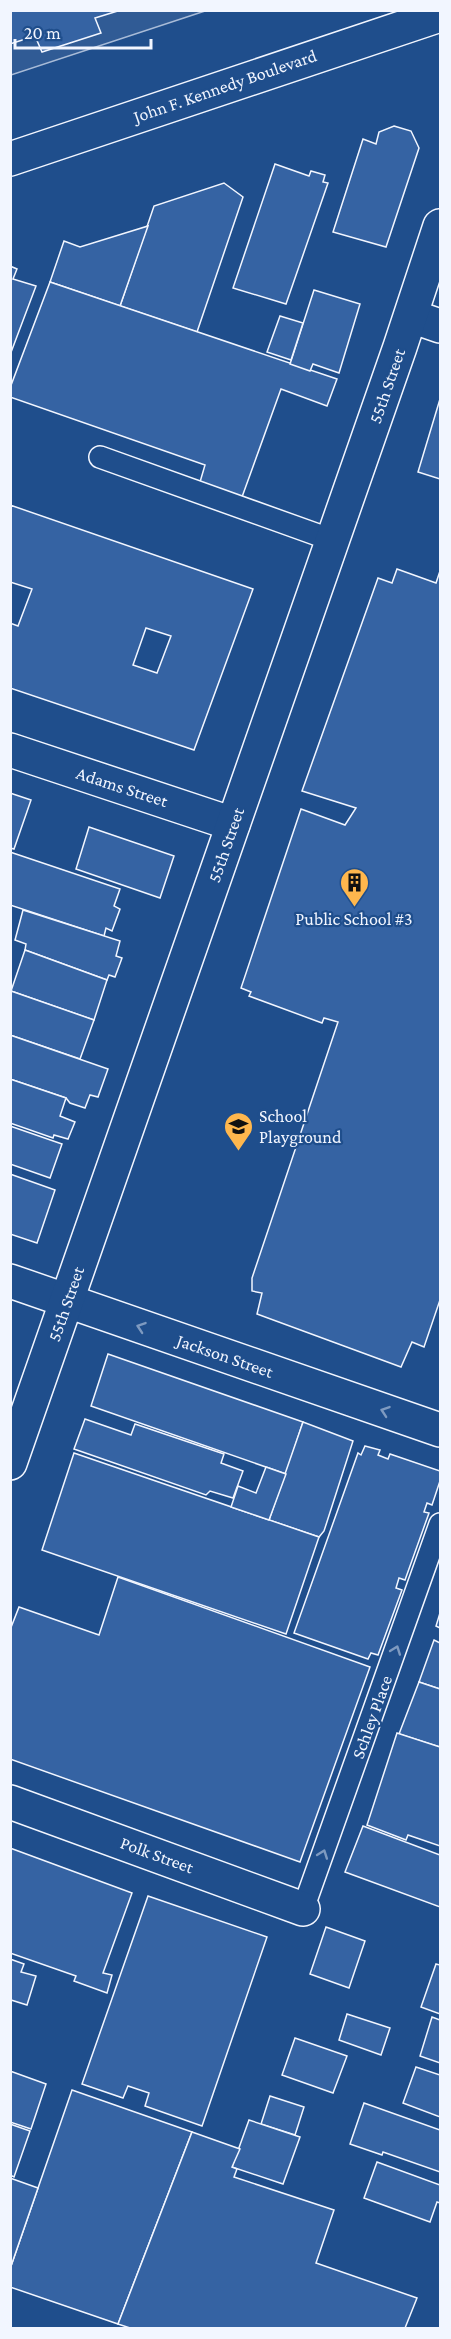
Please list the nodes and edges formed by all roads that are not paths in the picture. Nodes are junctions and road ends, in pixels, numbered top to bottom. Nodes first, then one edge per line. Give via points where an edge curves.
1 (441, 15) edge
2 (10, 159) edge
3 (441, 226) edge
4 (426, 321) edge
5 (100, 457) dead end
6 (332, 540) junction
7 (10, 750) edge
8 (233, 824) junction
9 (10, 1281) edge
10 (66, 1301) junction
11 (440, 1427) edge
12 (10, 1463) edge
13 (441, 1524) edge
14 (10, 1802) edge
15 (303, 1909) joint

1 - 2 street, John F. Kennedy Boulevard
3 - 4 street, 55th Street
4 - 6 street, 55th Street
5 - 6 lane
6 - 8 street, 55th Street
7 - 8 street, Adams Street
8 - 10 street, 55th Street
9 - 10 street, Jackson Street
11 -> 10 street, Jackson Street
10 - 12 street, 55th Street
15 -> 13 lane, Schley Place
14 - 15 street, Polk Street

